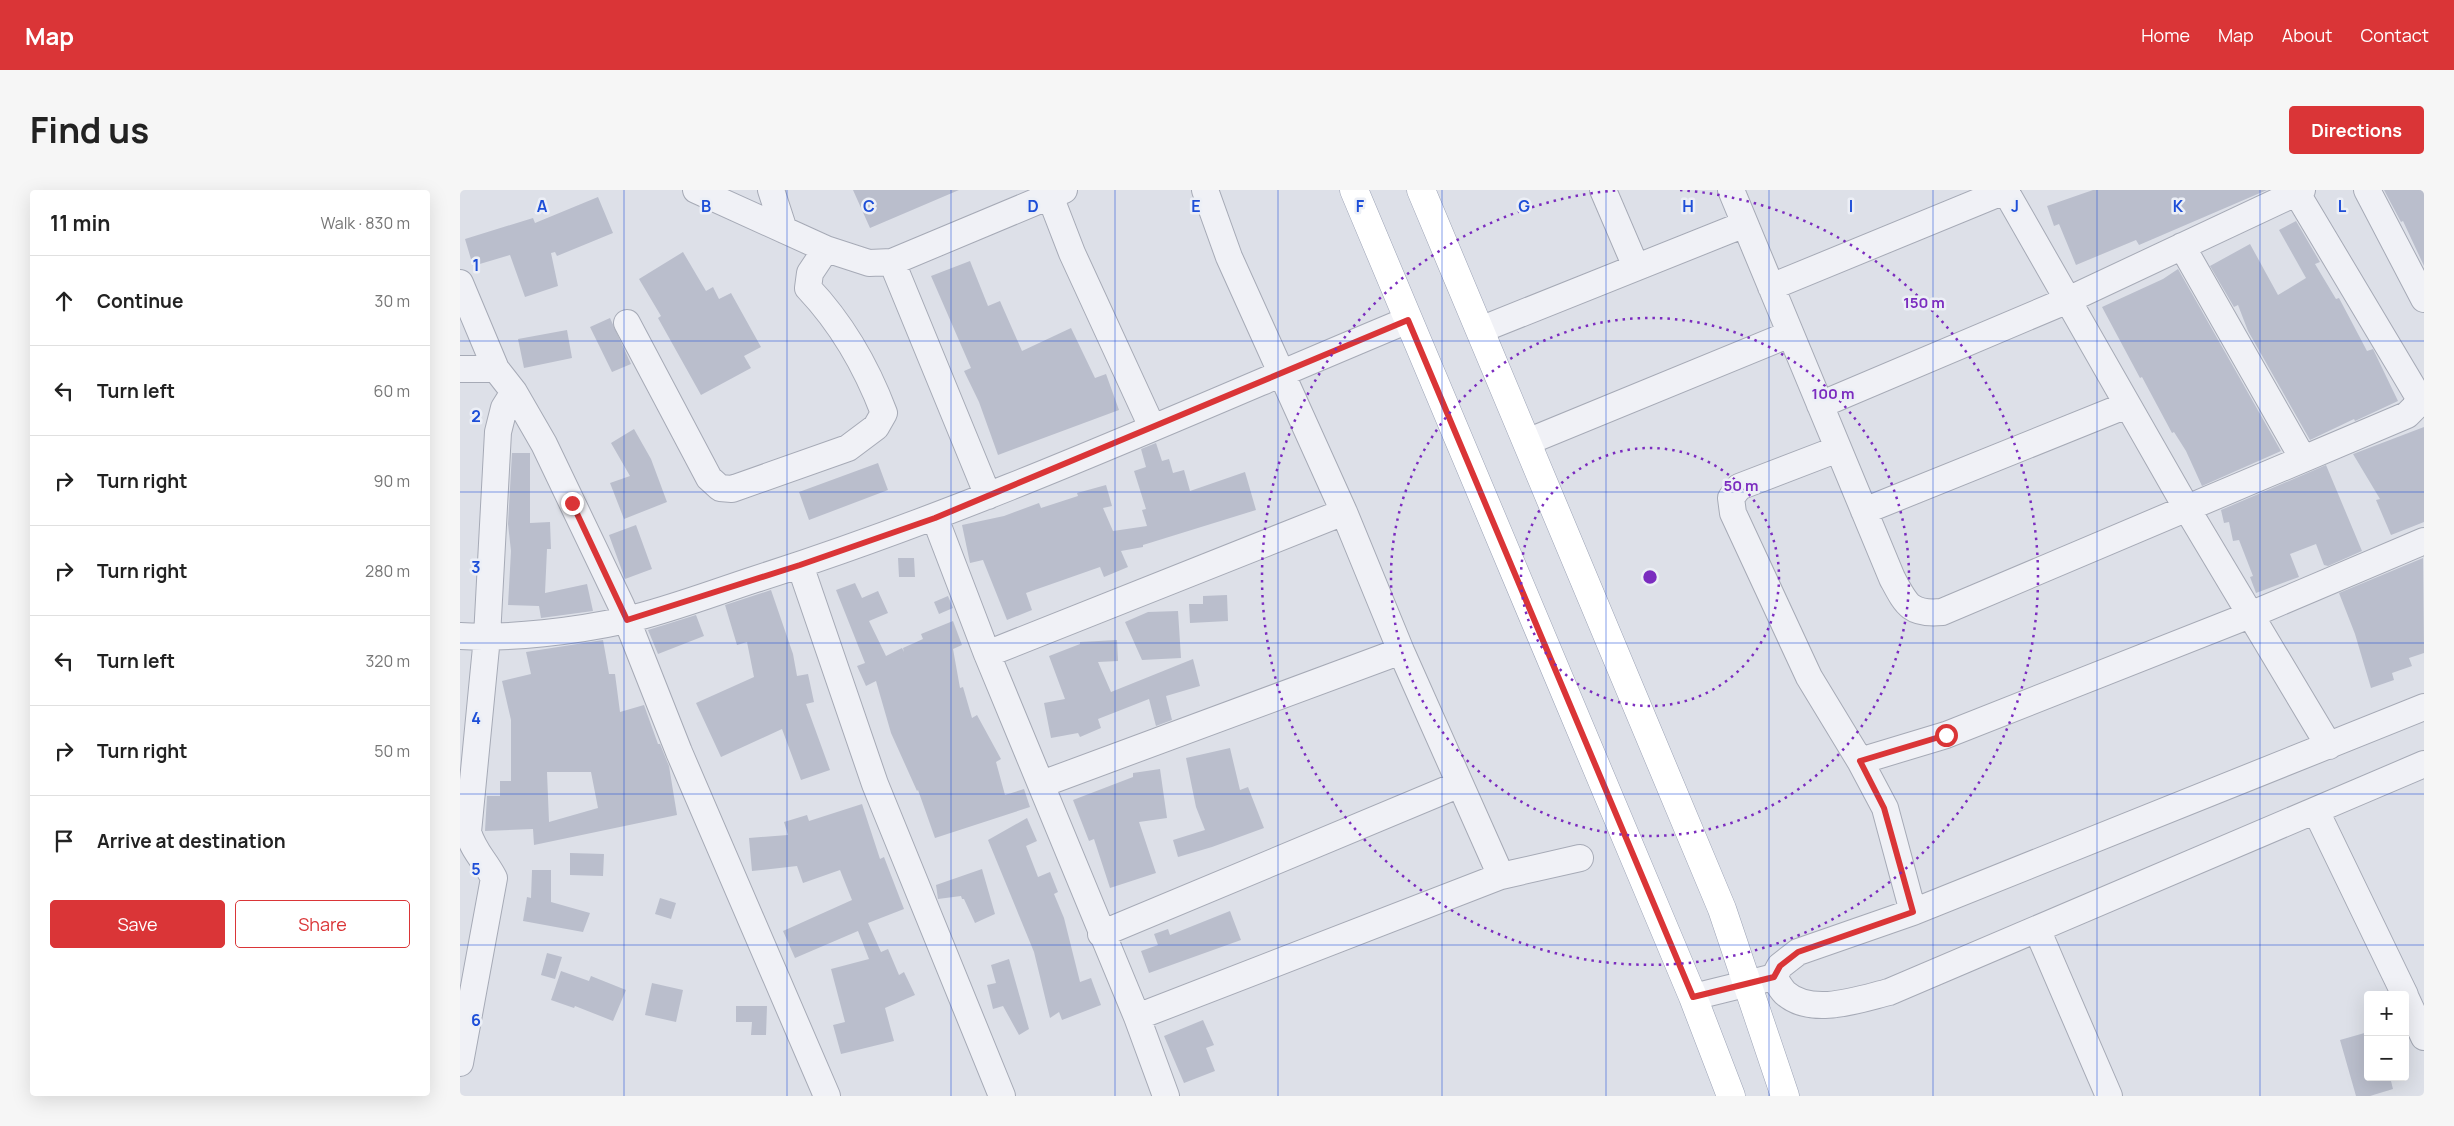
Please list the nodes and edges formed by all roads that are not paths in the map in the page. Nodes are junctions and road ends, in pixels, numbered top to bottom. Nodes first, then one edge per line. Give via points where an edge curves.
1 (696, 190) edge
2 (771, 190) edge
3 (1205, 190) edge
4 (1354, 190) edge
5 (1421, 190) edge
6 (1603, 190) edge
7 (1730, 190) edge
8 (2005, 190) edge
9 (2367, 190) edge
10 (2297, 191) edge
11 (1057, 193) edge
12 (1744, 224) junction
13 (784, 230) junction
14 (2182, 246) junction
15 (826, 249) junction
16 (892, 262) junction
17 (1636, 267) junction
18 (460, 284) edge
19 (1771, 287) junction
20 (2424, 299) edge
21 (2068, 300) junction
22 (1408, 320) junction
23 (627, 323) dead end
24 (1480, 330) junction
25 (1790, 334) junction
26 (460, 369) edge
27 (496, 369) junction
28 (1282, 372) junction
29 (514, 392) junction
30 (2127, 404) junction
31 (1820, 405) junction
32 (1152, 427) junction
33 (1527, 442) junction
34 (1838, 449) junction
35 (2302, 458) junction
36 (988, 496) junction
37 (2186, 507) junction
38 (1864, 511) junction
39 (1344, 512) junction
40 (935, 518) junction
41 (2424, 541) edge
42 (800, 565) junction
43 (2250, 616) junction
44 (627, 620) junction
45 (460, 636) edge
46 (487, 638) junction
47 (1401, 651) junction
48 (987, 654) junction
49 (2424, 707) edge
50 (2328, 746) junction
51 (1860, 761) junction
52 (2424, 764) edge
53 (1042, 784) junction
54 (1460, 784) junction
55 (2316, 811) junction
56 (467, 849) edge
57 (1580, 858) dead end
58 (1501, 876) junction
59 (1913, 912) junction
60 (2037, 929) junction
61 (1101, 934) junction
62 (1761, 980) junction
63 (2403, 991) edge
64 (1693, 997) junction
65 (2409, 1005) edge
66 (1137, 1017) junction
67 (2424, 1037) edge
68 (460, 1063) edge
69 (827, 1096) edge
70 (1002, 1096) edge
71 (1166, 1096) edge
72 (1731, 1096) edge
73 (1785, 1096) edge
74 (2109, 1096) edge

1 - 13 street
2 - 13 street
3 - 28 street via 1229,257
4 - 22 main road
5 - 24 main road
6 - 17 street
7 - 12 street
8 - 19 street
8 - 21 street
9 - 20 street
10 - 14 street
10 - 35 street via 2418,396 2416,406 2406,414
11 - 16 street
11 - 32 street via 1072,252
12 - 17 street
12 - 19 street
13 - 15 street
14 - 21 street
14 - 35 street
15 - 16 street via 869,263
15 - 23 street via 810,273 808,288 855,350 884,413 876,427 848,448 822,458 732,489 720,488 709,478
16 - 36 street
17 - 24 street
18 - 27 street
19 - 25 street
21 - 30 street
21 - 31 street
22 - 28 street
22 - 64 main road
24 - 33 main road
25 - 31 street
25 - 33 street
26 - 27 street
27 - 29 street
28 - 32 street
28 - 39 street
29 - 44 street via 544,444
29 - 46 street via 504,408 498,432
30 - 37 street
30 - 38 street
31 - 34 street
32 - 36 street
33 - 62 main road via 1722,908
34 - 38 street
34 - 51 street via 1738,487 1731,498 1733,513 1809,677
35 - 37 street
36 - 40 street
37 - 38 street via 1942,612 1924,614 1907,605
37 - 43 street
39 - 47 street
39 - 48 street
40 - 42 street
40 - 48 street
41 - 43 street
42 - 44 street
42 - 70 street via 875,784
43 - 50 street
43 - 51 street via 1946,735
44 - 46 street
44 - 69 street via 679,752
45 - 46 street
46 - 56 street
47 - 53 street
47 - 54 street
48 - 53 street
49 - 50 street
50 - 59 street
51 - 59 street via 1884,808
52 - 55 street
53 - 61 street
54 - 58 street
54 - 61 street
55 - 60 street
55 - 63 street
56 - 68 street via 484,858 494,878
57 - 58 street
58 - 66 street
59 - 62 street via 1798,952
60 - 62 street via 1889,992 1844,1002 1816,1004 1799,1001
60 - 74 street
61 - 66 street
62 - 64 street
62 - 73 main road
64 - 72 main road
65 - 67 street
66 - 71 street

